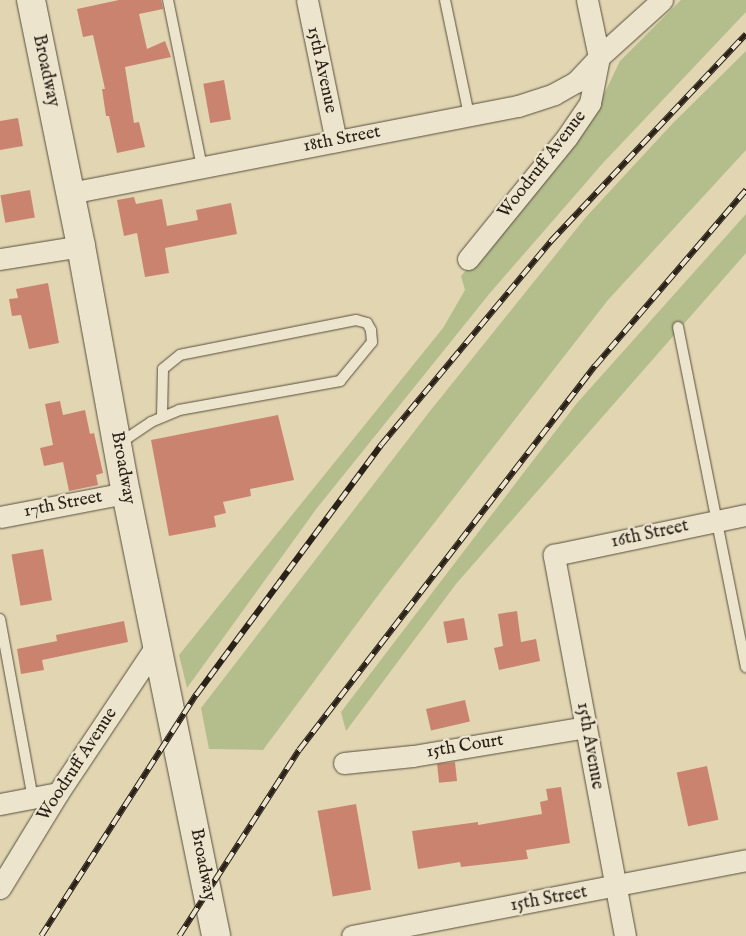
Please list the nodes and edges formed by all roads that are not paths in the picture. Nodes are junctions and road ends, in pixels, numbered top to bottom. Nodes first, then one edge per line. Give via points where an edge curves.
1 (31, 0) edge
2 (168, 0) edge
3 (307, 0) edge
4 (445, 0) edge
5 (587, 0) edge
6 (662, 0) edge
7 (599, 57) junction
8 (469, 115) junction
9 (336, 141) junction
10 (202, 167) junction
11 (70, 193) junction
12 (82, 246) junction
13 (0, 259) edge
14 (468, 260) dead end
15 (678, 327) dead end
16 (162, 416) junction
17 (117, 445) junction
18 (126, 493) junction
19 (746, 515) edge
20 (0, 517) edge
21 (717, 521) junction
22 (554, 555) joint
23 (0, 619) edge
24 (158, 643) junction
25 (746, 667) edge
26 (586, 727) junction
27 (344, 763) dead end
28 (58, 793) junction
29 (33, 798) junction
30 (0, 804) edge
31 (746, 860) edge
32 (0, 888) edge
33 (615, 888) junction
34 (216, 936) edge
35 (352, 936) edge
36 (625, 936) edge

1 - 11 main road, Broadway
2 - 10 lane
3 - 9 street, 15th Avenue
4 - 8 lane
5 - 7 street
6 - 7 street
7 - 8 street, 18th Street via 576,82 554,94 518,106
7 - 14 street, Woodruff Avenue via 590,103
8 - 9 street, 18th Street
9 - 10 street, 18th Street
10 - 11 street, 18th Street
11 - 12 main road, Broadway
12 - 13 street
12 - 17 main road, Broadway
15 - 21 lane
16 - 16 lane via 178,410 340,380 372,342 371,330 367,323 356,320 180,355 164,369
16 - 17 lane
17 - 18 main road, Broadway
18 - 20 street, 17th Street
18 - 24 main road, Broadway
19 - 21 street, 16th Street
21 - 22 street, 16th Street
21 - 25 lane
22 - 26 street, 15th Avenue
23 - 29 lane
24 - 28 street, Woodruff Avenue
24 - 34 main road, Broadway
26 - 27 street, 15th Court via 412,756
26 - 33 street, 15th Avenue
28 - 29 street
28 - 32 street, Woodruff Avenue
29 - 30 street
31 - 33 street, 15th Street
33 - 35 street, 15th Street
33 - 36 street, 15th Avenue

